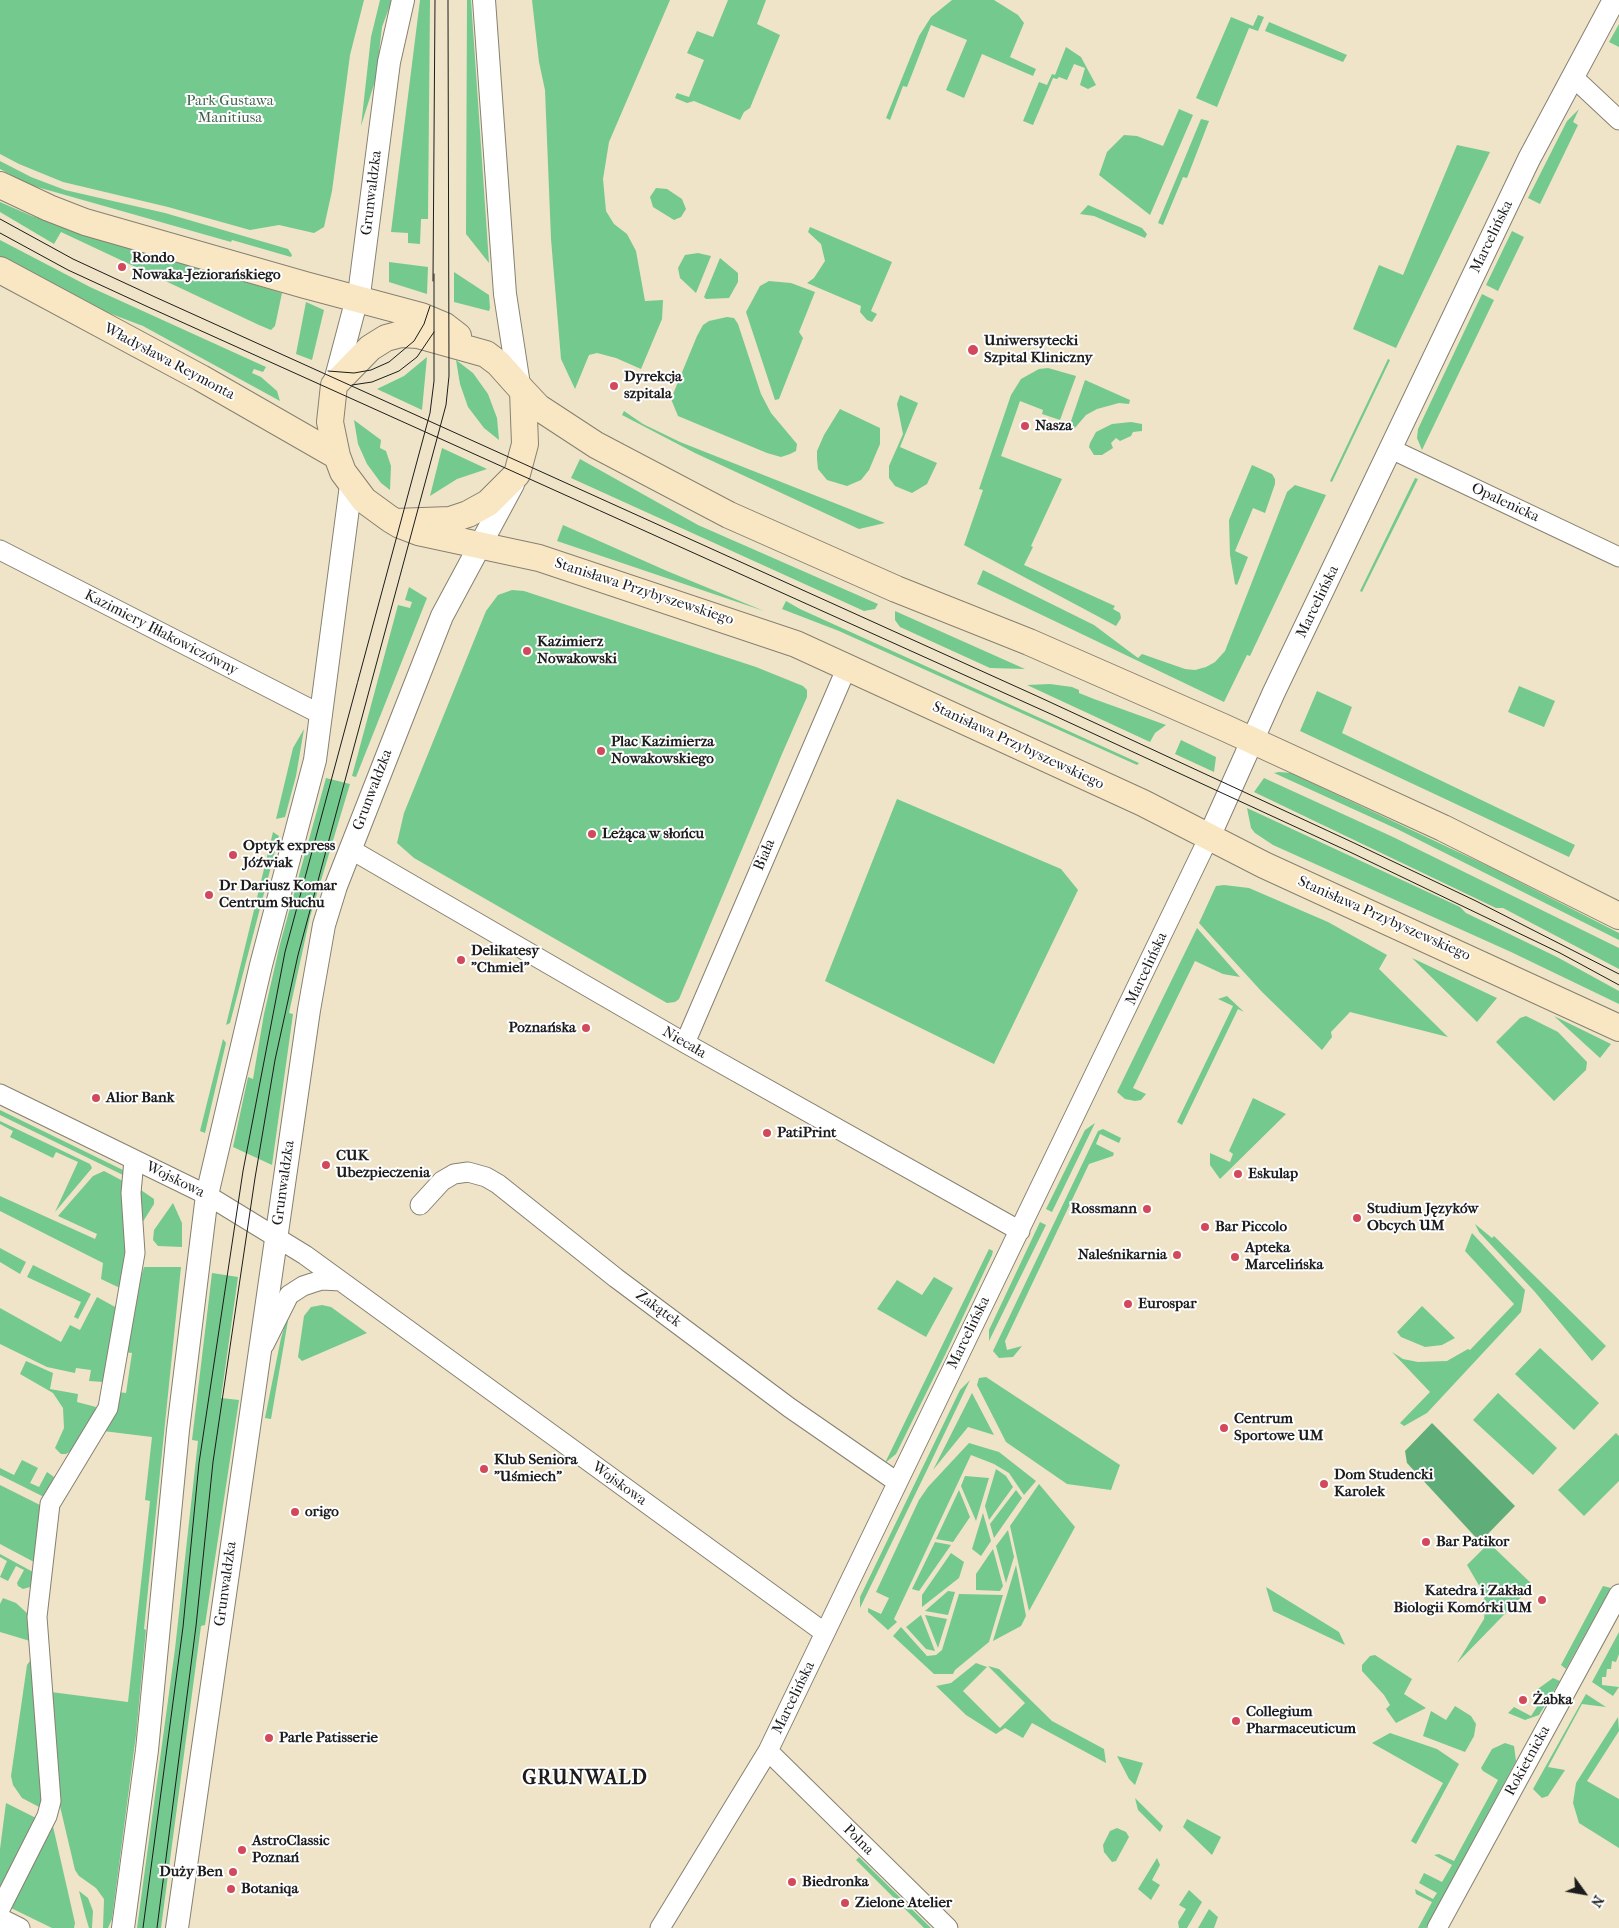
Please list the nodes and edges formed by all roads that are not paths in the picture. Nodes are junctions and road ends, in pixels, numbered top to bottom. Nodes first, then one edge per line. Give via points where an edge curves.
1 (403, 0) edge
2 (484, 0) edge
3 (1614, 0) edge
4 (1573, 77) junction
5 (1619, 120) edge
6 (0, 185) edge
7 (0, 270) edge
8 (358, 299) junction
9 (486, 354) junction
10 (334, 385) junction
11 (521, 388) junction
12 (1390, 449) junction
13 (337, 456) junction
14 (518, 472) junction
15 (351, 485) junction
16 (395, 522) junction
17 (479, 545) junction
18 (0, 550) edge
19 (1619, 557) edge
20 (847, 667) junction
21 (322, 715) junction
22 (1252, 740) junction
23 (1209, 837) junction
24 (350, 849) junction
25 (1619, 916) edge
26 (1619, 1028) edge
27 (684, 1044) junction
28 (0, 1094) edge
29 (134, 1160) junction
30 (207, 1195) junction
31 (420, 1206) dead end
32 (1020, 1231) junction
33 (277, 1238) junction
34 (340, 1281) junction
35 (260, 1351) junction
36 (898, 1482) junction
37 (1619, 1594) edge
38 (825, 1633) junction
39 (768, 1752) junction
40 (0, 1909) edge
41 (0, 1918) edge
42 (20, 1928) edge
43 (123, 1928) edge
44 (177, 1928) edge
45 (660, 1928) edge
46 (948, 1928) edge
47 (1437, 1928) edge

1 - 8 street, Grunwaldzka via 389,62
2 - 11 street via 505,294
3 - 4 street, Marcelińska
4 - 5 street
4 - 12 street, Marcelińska
6 - 8 main road via 85,222
7 - 13 main road, Władysława Reymonta
8 - 9 main road via 445,326
8 - 10 street, Grunwaldzka
9 - 10 main road via 418,335 401,334 386,338 370,348
9 - 11 main road
10 - 13 main road, Stanisława Przybyszewskiego via 330,422
11 - 14 main road via 525,444
11 - 22 main road via 538,407 596,445 728,515
12 - 19 street, Opalenicka
12 - 22 street, Marcelińska
13 - 15 main road, Stanisława Przybyszewskiego
14 - 16 main road via 488,504 468,514 450,520
14 - 17 street, Grunwaldzka
15 - 16 main road, Stanisława Przybyszewskiego via 378,512
15 - 21 street
16 - 17 main road, Stanisława Przybyszewskiego via 418,532
17 - 20 main road, Stanisława Przybyszewskiego via 540,558 703,611 796,644
17 - 24 street, Grunwaldzka via 442,616
18 - 21 street, Kazimiery Iłłakowiczówny
20 - 23 main road, Stanisława Przybyszewskiego
20 - 27 street, Biała
21 - 30 street via 315,760 261,965
22 - 23 street, Marcelińska
22 - 25 main road via 1443,828
23 - 26 main road, Stanisława Przybyszewskiego
23 - 32 street, Marcelińska
24 - 27 street, Niecała
24 - 33 street, Grunwaldzka via 324,925
27 - 32 street, Niecała
28 - 29 street, Wojskowa
29 - 30 street, Wojskowa
29 - 40 street via 131,1193 135,1254 108,1408 50,1504 38,1617 51,1801
30 - 33 street, Wojskowa
30 - 43 street via 179,1420 146,1750
31 - 36 street, Zakątek via 442,1181 454,1174 468,1172 486,1177 790,1408
32 - 36 street, Marcelińska
33 - 34 street, Wojskowa
33 - 35 street, Grunwaldzka
34 - 35 street via 322,1280 289,1295
34 - 38 street, Wojskowa
35 - 44 street, Grunwaldzka
36 - 38 street, Marcelińska
37 - 47 street, Rokietnicka
38 - 39 street, Marcelińska
39 - 45 street, Marcelińska
39 - 46 street, Polna
41 - 42 street

